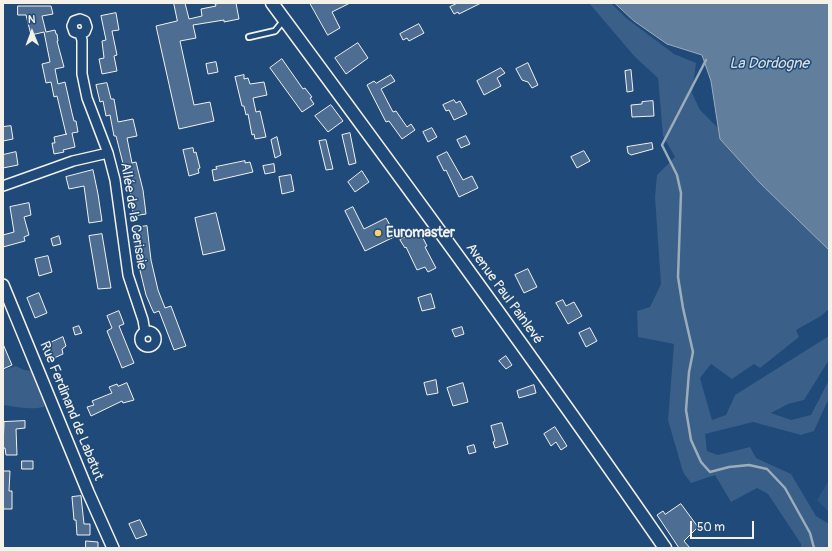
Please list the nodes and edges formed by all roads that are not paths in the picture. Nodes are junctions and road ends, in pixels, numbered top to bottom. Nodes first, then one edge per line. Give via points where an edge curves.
1 (272, 3) edge
2 (284, 20) junction
3 (80, 34) dead end
4 (249, 37) dead end
5 (108, 153) junction
6 (3, 186) edge
7 (3, 285) edge
8 (145, 332) dead end
9 (113, 548) edge
10 (665, 548) edge

1 - 2 main road, Avenue Paul Painlevé
2 - 4 lane via 275,31
2 - 10 main road, Avenue Paul Painlevé via 471,274
3 - 5 street, Allée de la Cerisaie via 82,74 87,98
5 - 6 street via 73,161
5 - 8 street, Allée de la Cerisaie via 117,187 128,275
7 - 9 street, Rue Ferdinand de Labatut

